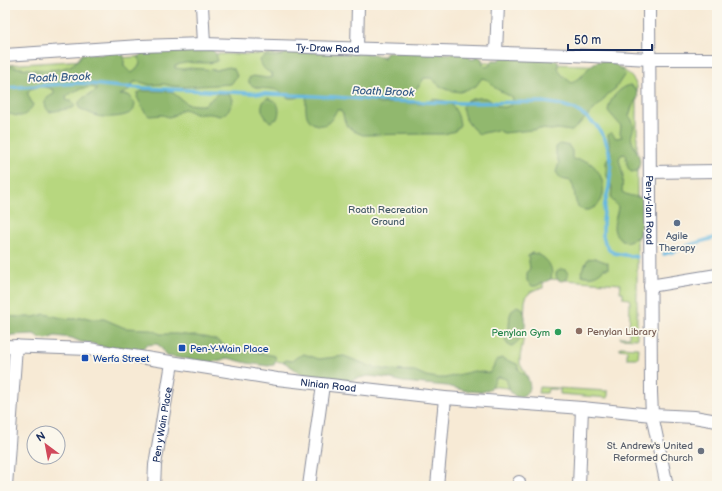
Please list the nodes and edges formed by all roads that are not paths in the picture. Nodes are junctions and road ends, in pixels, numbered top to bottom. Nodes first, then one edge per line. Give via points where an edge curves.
1 (202, 5) edge
2 (358, 5) edge
3 (498, 5) edge
4 (650, 5) edge
5 (204, 44) junction
6 (357, 49) junction
7 (496, 52) junction
8 (5, 55) edge
9 (650, 58) junction
10 (717, 59) edge
11 (717, 171) edge
12 (650, 172) junction
13 (717, 275) edge
14 (650, 286) junction
15 (11, 346) edge
16 (172, 363) junction
17 (323, 385) junction
18 (445, 398) junction
19 (582, 408) junction
20 (652, 415) junction
21 (717, 421) edge
22 (6, 486) edge
23 (154, 486) edge
24 (309, 486) edge
25 (437, 486) edge
26 (579, 486) edge
27 (667, 486) edge

1 - 5 street
2 - 6 street
3 - 7 street
4 - 9 street, Pen-y-lan Road
5 - 6 street, Ty-Draw Road
5 - 8 street, Ty-Draw Road
6 - 7 street, Ty-Draw Road
7 - 9 street, Ty-Draw Road
9 - 10 street, Ty-Draw Road
9 - 12 street, Pen-y-lan Road
11 - 12 street
12 - 14 street, Pen-y-lan Road
13 - 14 street
14 - 20 street, Pen-y-lan Road
15 - 16 street, Ninian Road via 89,349
15 - 22 street
16 - 17 street, Ninian Road
16 - 23 street, Pen y Wain Place via 155,465
17 - 18 street, Ninian Road
17 - 24 street
18 - 19 street, Ninian Road
18 - 25 street
19 - 20 street, Ninian Road
19 - 26 street
20 - 21 street, Ninian Road
20 - 27 street, Pen-y-lan Road

